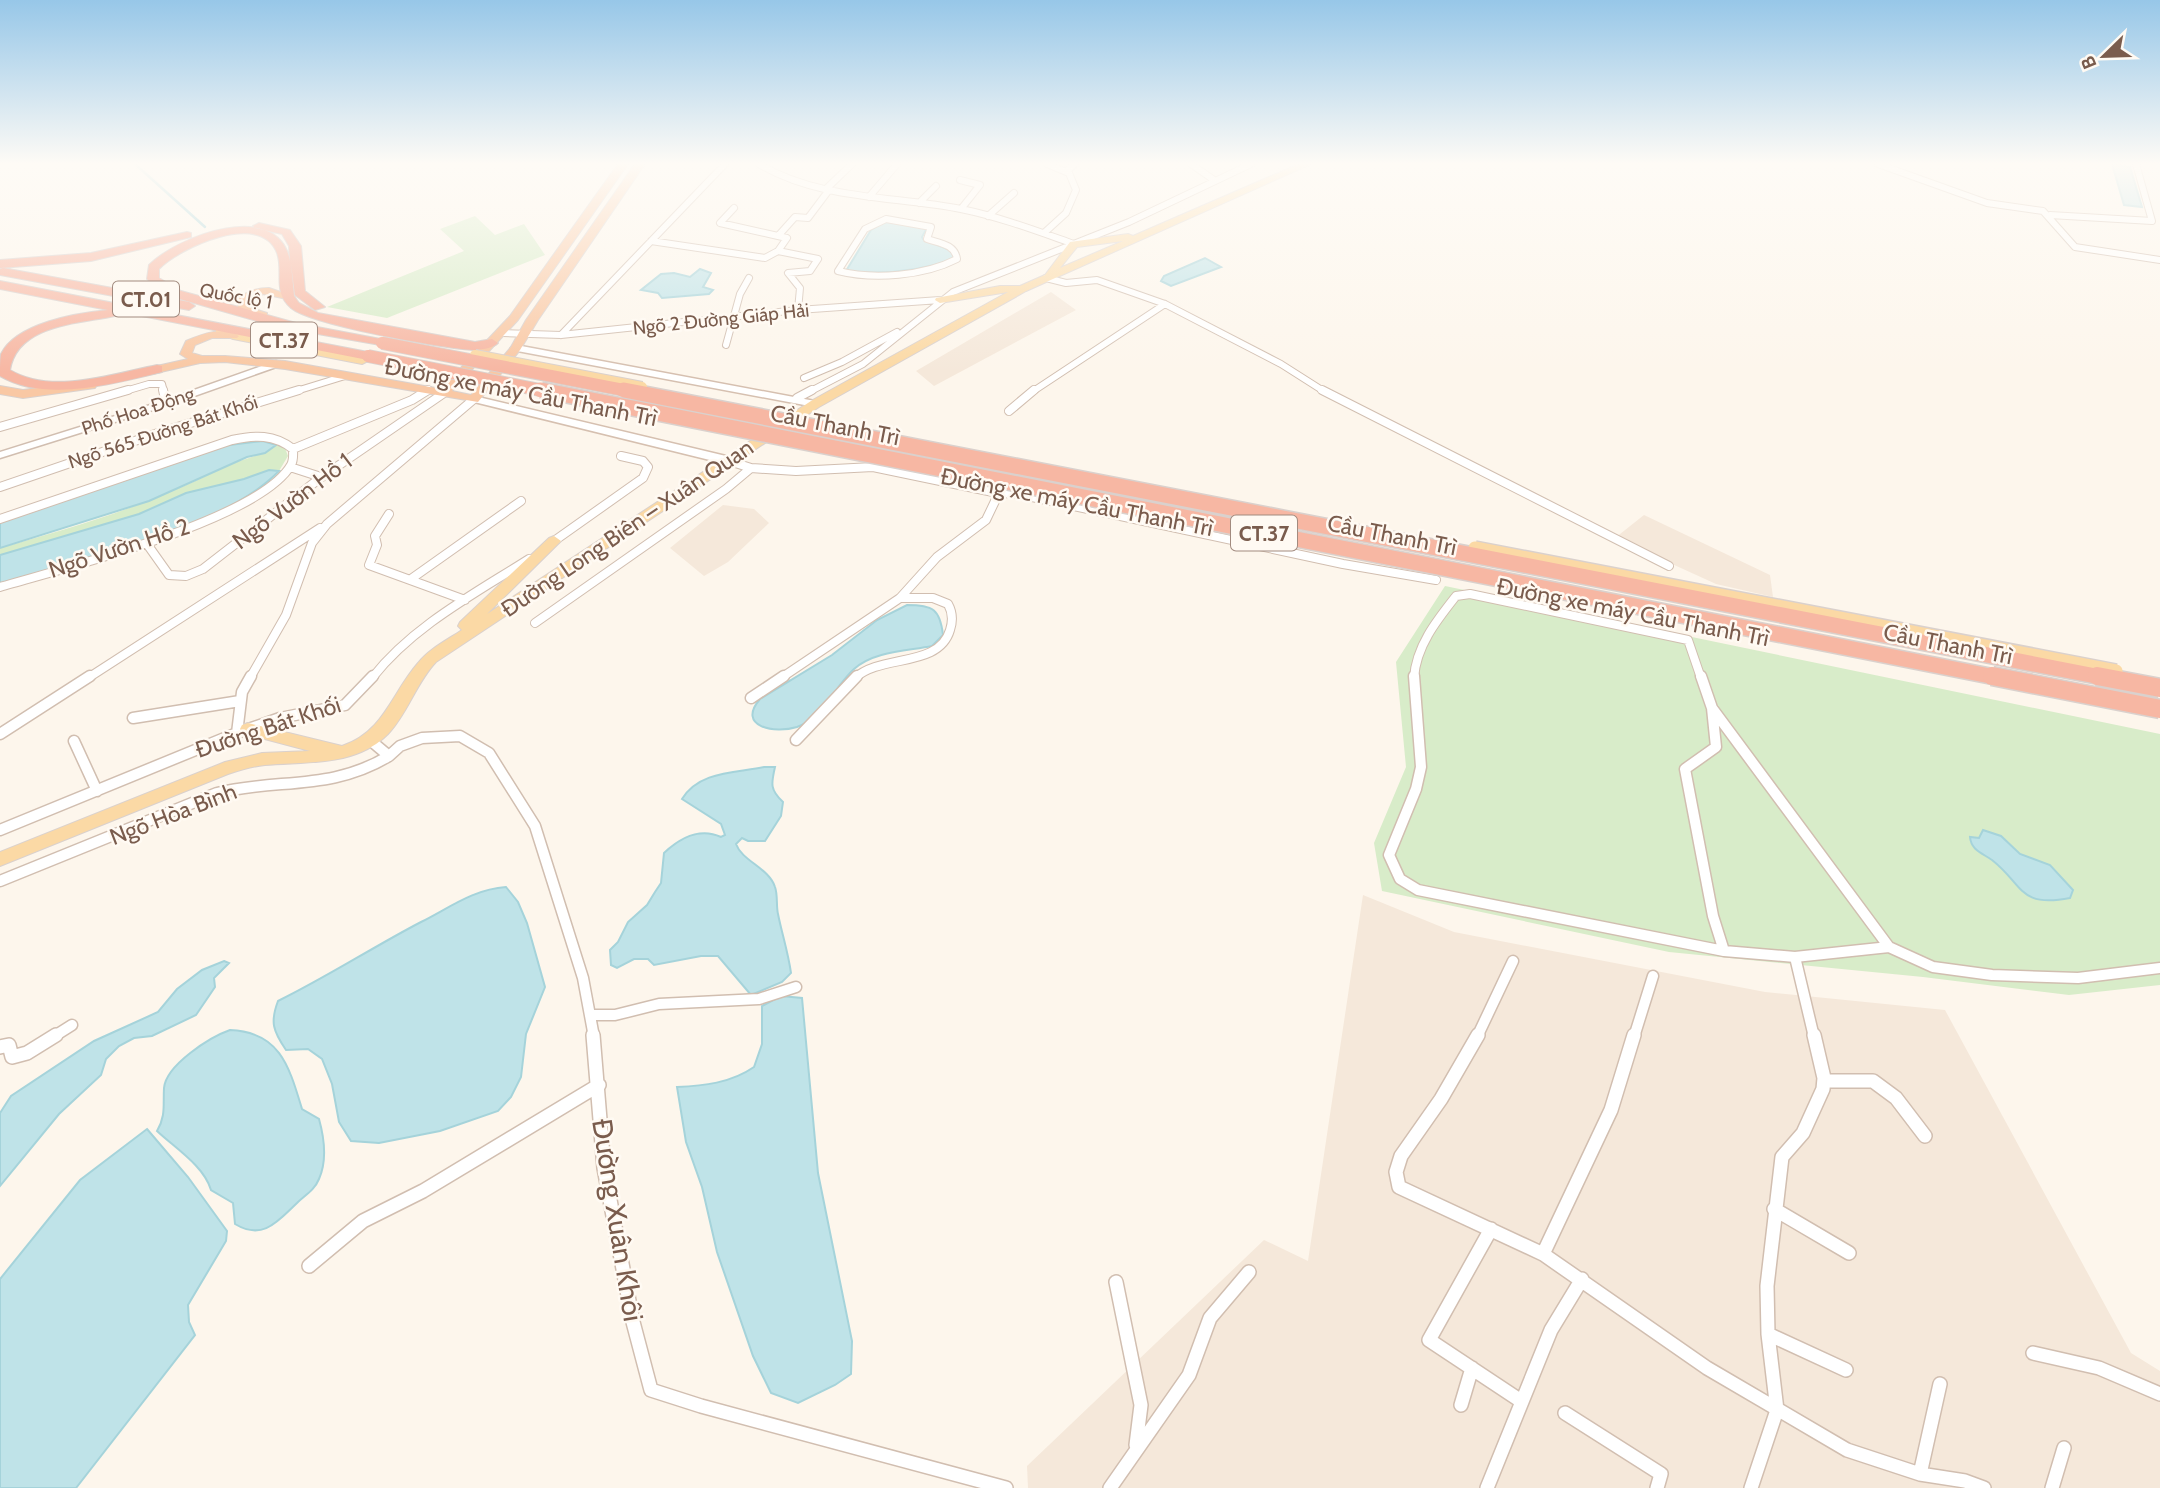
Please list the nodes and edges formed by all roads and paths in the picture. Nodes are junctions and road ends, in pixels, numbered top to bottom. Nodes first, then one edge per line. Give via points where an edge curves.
1 (194, 233) edge
2 (226, 233) edge
3 (259, 233) edge
4 (287, 233) edge
5 (574, 233) edge
6 (593, 233) edge
7 (658, 233) edge
8 (767, 233) edge
9 (780, 233) edge
10 (862, 233) edge
11 (929, 233) edge
12 (1045, 233) edge
13 (1099, 233) edge
14 (1140, 233) edge
15 (1151, 233) edge
16 (2062, 233) edge
17 (778, 236) junction
18 (651, 241) junction
19 (1074, 244) junction
20 (778, 251) junction
21 (2160, 260) edge
22 (815, 263) junction
23 (0, 264) edge
24 (839, 266) junction
25 (0, 271) edge
26 (749, 278) dead end
27 (1046, 278) junction
28 (0, 285) edge
29 (1022, 289) junction
30 (286, 296) junction
31 (940, 300) junction
32 (1165, 304) junction
33 (798, 310) junction
34 (149, 313) junction
35 (734, 317) junction
36 (201, 323) junction
37 (914, 325) junction
38 (292, 326) junction
39 (503, 333) junction
40 (524, 335) junction
41 (561, 335) junction
42 (233, 336) junction
43 (347, 336) joint
44 (385, 341) junction
45 (492, 343) junction
46 (726, 345) dead end
47 (516, 348) junction
48 (365, 358) junction
49 (200, 360) junction
50 (276, 364) junction
51 (157, 369) junction
52 (328, 376) junction
53 (804, 378) dead end
54 (0, 390) edge
55 (428, 390) junction
56 (444, 393) junction
57 (797, 398) junction
58 (474, 399) junction
59 (412, 400) junction
60 (166, 403) junction
61 (815, 404) junction
62 (424, 406) junction
63 (1009, 411) dead end
64 (0, 427) edge
65 (293, 449) junction
66 (0, 455) edge
67 (621, 456) dead end
68 (726, 460) junction
69 (290, 467) junction
70 (751, 468) junction
71 (321, 477) junction
72 (0, 487) edge
73 (996, 494) junction
74 (521, 501) dead end
75 (389, 514) dead end
76 (0, 519) edge
77 (327, 524) junction
78 (554, 541) junction
79 (147, 544) junction
80 (1669, 566) dead end
81 (411, 579) junction
82 (917, 579) junction
83 (1436, 580) dead end
84 (0, 587) edge
85 (900, 597) junction
86 (926, 597) junction
87 (465, 600) junction
88 (535, 623) dead end
89 (454, 643) junction
90 (2160, 679) edge
91 (2160, 688) edge
92 (751, 698) dead end
93 (240, 701) junction
94 (1712, 708) junction
95 (2160, 709) edge
96 (2160, 716) edge
97 (133, 718) dead end
98 (243, 731) junction
99 (0, 734) edge
100 (370, 740) junction
101 (796, 740) dead end
102 (74, 741) dead end
103 (342, 753) junction
104 (389, 756) junction
105 (97, 791) junction
106 (0, 830) edge
107 (0, 859) edge
108 (0, 881) edge
109 (1889, 947) junction
110 (1724, 951) junction
111 (1796, 957) junction
112 (1513, 961) dead end
113 (2160, 968) edge
114 (1653, 976) dead end
115 (796, 987) dead end
116 (591, 1014) junction
117 (72, 1026) dead end
118 (0, 1047) edge
119 (1824, 1081) junction
120 (599, 1086) junction
121 (1925, 1136) dead end
122 (1774, 1209) junction
123 (1491, 1229) junction
124 (1849, 1253) dead end
125 (1543, 1254) junction
126 (309, 1266) dead end
127 (1249, 1272) dead end
128 (1582, 1279) junction
129 (1116, 1282) dead end
130 (1768, 1334) junction
131 (2033, 1353) dead end
132 (1472, 1368) junction
133 (1846, 1370) dead end
134 (1940, 1384) dead end
135 (2160, 1394) edge
136 (1521, 1401) junction
137 (1461, 1405) dead end
138 (1777, 1410) junction
139 (1565, 1413) dead end
140 (2064, 1448) dead end
141 (1136, 1449) junction
142 (1920, 1474) junction
143 (1006, 1488) edge
144 (1111, 1488) edge
145 (1487, 1488) edge
146 (1657, 1488) edge
147 (1751, 1488) edge
148 (1984, 1488) edge
149 (2052, 1488) edge

1 - 23 highway via 91,257
2 - 38 highway via 199,238 169,253 153,268 153,279 172,292
3 - 30 highway via 281,247
4 - 45 highway via 295,246 299,292 317,307 486,337
5 - 39 highway
6 - 40 highway
7 - 18 street
8 - 17 street
9 - 17 street
10 - 24 street
11 - 24 street via 927,239 949,246 958,257 954,262 868,275 841,273
12 - 19 street
13 - 19 street
14 - 19 main road
15 - 27 main road, Đường Long Biên – Xuân Quan
16 - 21 street via 2075,247
17 - 20 street via 787,238
18 - 20 street via 765,258
18 - 41 street
19 - 27 main road
19 - 31 street
20 - 22 street via 818,259
22 - 24 street
22 - 33 street via 810,271 788,273 800,288
25 - 38 highway, Quốc lộ 1 / CT.01
26 - 35 street
27 - 29 main road, Đường Long Biên – Xuân Quan
27 - 32 street via 1066,283 1097,280
28 - 34 highway, Quốc lộ 1 / CT.01
29 - 31 main road
29 - 61 main road, Đường Long Biên – Xuân Quan
30 - 38 highway via 258,292 245,298 241,306
30 - 45 highway via 306,312 328,319 475,346
31 - 33 street, Ngõ 2 Đường Giáp Hải
31 - 37 street
32 - 63 street via 1043,383
32 - 80 street via 1282,364 1319,389
33 - 35 street, Ngõ 2 Đường Giáp Hải
34 - 36 highway, Quốc lộ 1 / CT.01
34 - 51 highway via 95,314 53,323 18,341 1,362 11,379 43,384
35 - 41 street, Ngõ 2 Đường Giáp Hải
35 - 46 street
36 - 42 main road, Đường xe máy Cầu Thanh Trì
36 - 48 highway, Quốc lộ 1 / CT.37
37 - 53 street
37 - 57 street via 863,363
38 - 43 highway, Quốc lộ 1 / CT.01
39 - 40 street, Ngõ 2 Đường Giáp Hải
39 - 45 highway
40 - 41 street, Ngõ 2 Đường Giáp Hải
40 - 47 highway
42 - 48 main road, Đường xe máy Cầu Thanh Trì
42 - 49 highway via 195,340 186,354
43 - 44 highway, Quốc lộ 1 / CT.37
44 - 90 main road, Đường xe máy Cầu Thanh Trì, bridge
44 - 91 highway, Cầu Thanh Trì / CT.37, bridge
45 - 47 highway
45 - 56 highway
47 - 57 main road
47 - 58 highway
48 - 95 highway, Cầu Thanh Trì / CT.37, bridge
48 - 96 main road, Đường xe máy Cầu Thanh Trì
49 - 50 highway
49 - 51 highway
50 - 52 highway
50 - 60 street, Phố Hoa Động
51 - 54 highway via 69,390 23,394
52 - 55 highway
52 - 72 street, Ngõ 565 Đường Bát Khối
55 - 56 highway
55 - 59 street
56 - 58 highway
56 - 62 street, Ngõ Vườn Hồ 1
57 - 61 main road
58 - 68 main road
58 - 77 street
59 - 62 street
59 - 65 street
60 - 64 street via 162,384 149,384
60 - 66 street, Phố Hoa Động
61 - 68 main road, Đường Long Biên – Xuân Quan
62 - 71 street, Ngõ Vườn Hồ 1
65 - 69 street
65 - 76 street via 271,437 232,440
67 - 78 street, Đường Bát Khối via 643,461 648,467 643,478
68 - 70 street
68 - 89 main road, Đường Long Biên – Xuân Quan
69 - 71 street
69 - 79 street, Ngõ Vườn Hồ 2 via 251,498
70 - 73 street via 873,467
70 - 88 street
71 - 79 street, Ngõ Vườn Hồ 1 via 215,562 190,575 169,575
73 - 82 street via 991,514
73 - 83 street via 1013,493
74 - 81 street
75 - 81 street via 375,536 377,545 369,565
77 - 93 street via 312,543 286,614
77 - 99 street
78 - 87 street, Đường Bát Khối
78 - 89 main road via 463,627
79 - 84 street, Ngõ Vườn Hồ 2
81 - 87 street
82 - 85 street
82 - 86 street
85 - 86 street
85 - 92 street
86 - 101 street via 944,602 953,615 949,639 943,646 860,672
87 - 98 street, Đường Bát Khối via 391,653 345,705
89 - 100 main road, Đường Long Biên – Xuân Quan via 422,667 397,712
93 - 97 street
93 - 98 street
94 - 109 street
94 - 110 street via 1716,747 1685,769
94 - 110 street via 1688,640 1470,594 1455,596 1419,653 1414,681 1419,779 1392,841 1389,860 1406,885 1418,890
98 - 103 main road
98 - 105 street, Đường Bát Khối
100 - 103 main road, Đường Long Biên – Xuân Quan
100 - 104 street
102 - 105 street
103 - 107 main road, Đường Long Biên – Xuân Quan via 225,768
104 - 108 street, Ngõ Hòa Bình via 370,769 336,780 217,793
104 - 116 street, Đường Xuân Khôi via 400,746 422,738 454,734 489,753 535,826
105 - 106 street, Đường Bát Khối
109 - 111 street
109 - 113 street via 1933,967 1992,975 2078,978
110 - 111 street
111 - 119 street
112 - 123 street via 1472,1047 1395,1171 1403,1191
114 - 125 street via 1611,1110
115 - 116 street via 758,999 659,1004 615,1015
116 - 120 street, Đường Xuân Khôi
117 - 118 street via 12,1057 9,1045
119 - 121 street via 1873,1081 1896,1098
119 - 122 street via 1803,1133 1782,1157
120 - 126 street via 423,1191 363,1221
120 - 143 street, Đường Xuân Khôi via 604,1168 633,1322 651,1390
122 - 124 street
122 - 130 street
123 - 125 street
123 - 132 street via 1429,1340
125 - 128 street
127 - 141 street via 1210,1318 1189,1375
128 - 136 street via 1551,1330
128 - 138 street via 1707,1368
129 - 141 street via 1142,1405
130 - 133 street
130 - 138 street
131 - 135 street via 2099,1368
132 - 136 street
132 - 137 street
134 - 142 street
136 - 145 street
138 - 142 street via 1847,1450
138 - 147 street
139 - 146 street via 1661,1474
140 - 149 street
141 - 144 street
142 - 148 street via 1965,1480

